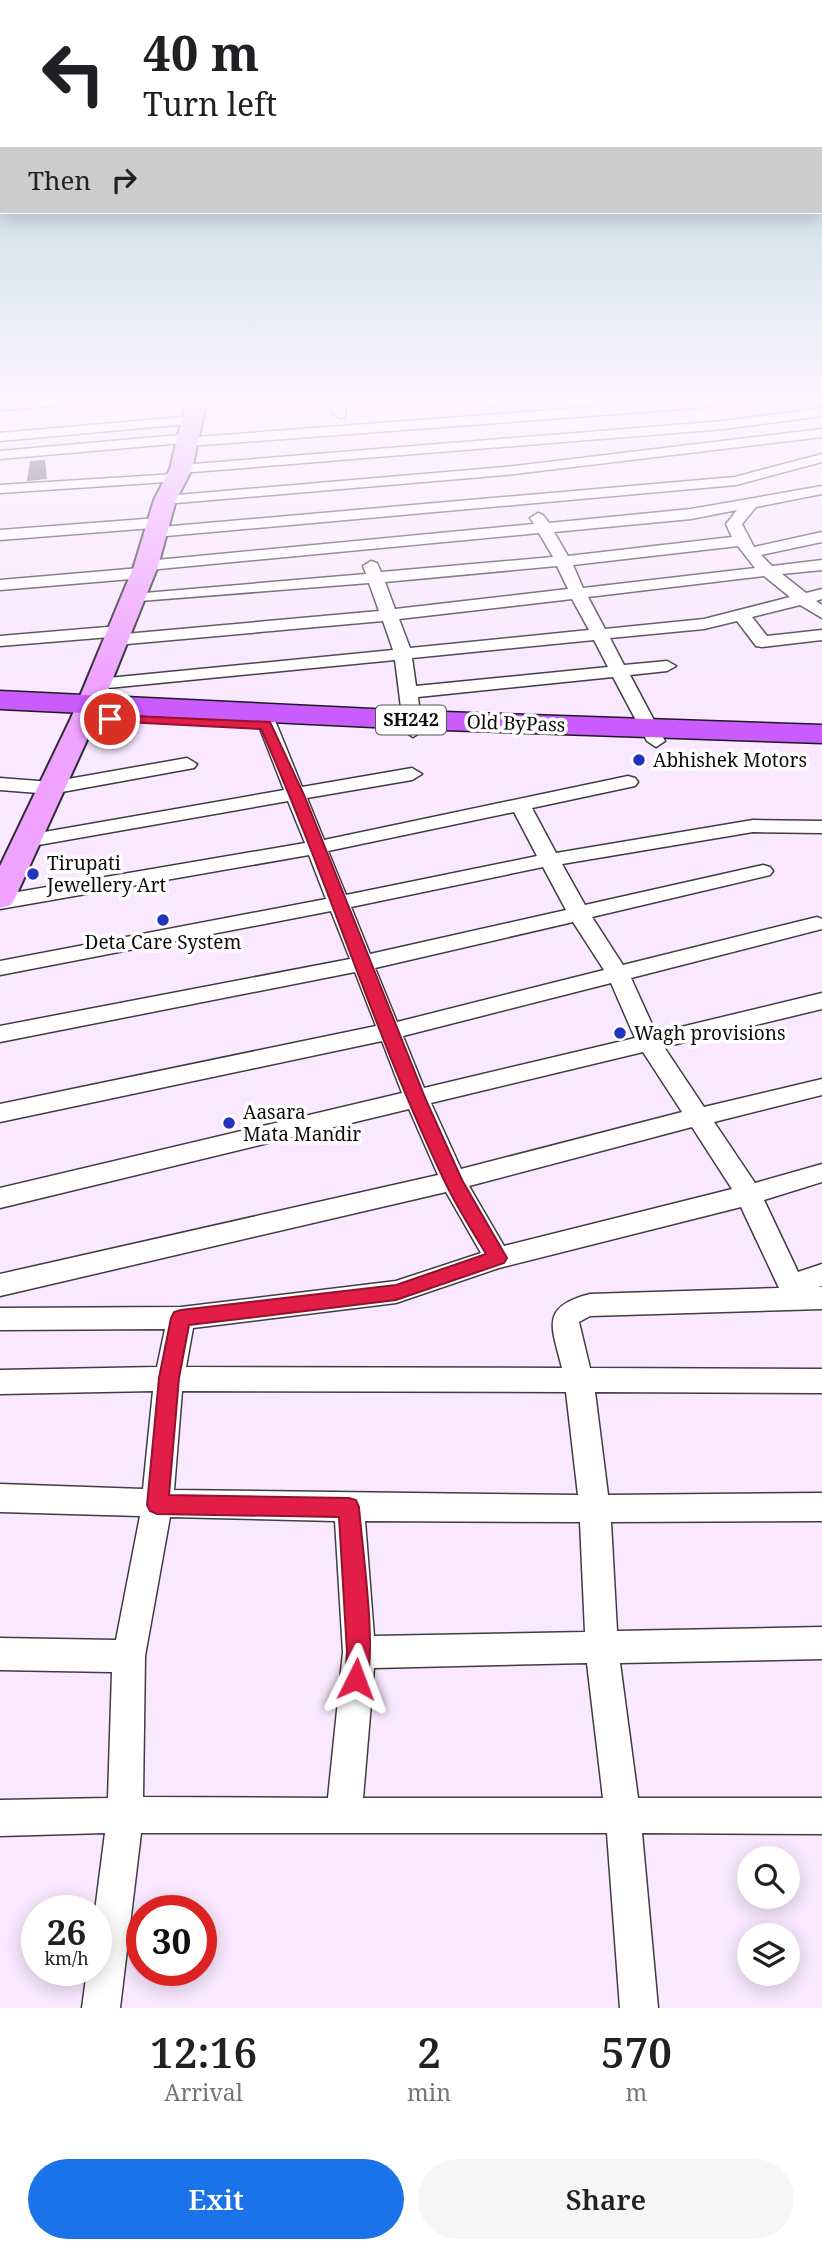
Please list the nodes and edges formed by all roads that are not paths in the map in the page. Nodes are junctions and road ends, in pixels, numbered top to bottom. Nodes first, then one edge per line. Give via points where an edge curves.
1 (41, 492) edge
2 (170, 492) edge
3 (199, 492) edge
4 (263, 492) edge
5 (343, 492) edge
6 (520, 492) edge
7 (603, 492) edge
8 (804, 492) edge
9 (525, 498) junction
10 (167, 500) junction
11 (751, 503) junction
12 (351, 513) junction
13 (544, 528) junction
14 (0, 535) edge
15 (822, 537) edge
16 (363, 544) junction
17 (745, 547) junction
18 (564, 561) junction
19 (822, 565) edge
20 (145, 569) junction
21 (771, 572) junction
22 (375, 578) junction
23 (0, 585) edge
24 (578, 594) junction
25 (822, 594) edge
26 (803, 597) junction
27 (133, 599) junction
28 (822, 613) edge
29 (741, 614) junction
30 (389, 615) junction
31 (598, 633) junction
32 (118, 635) junction
33 (822, 635) edge
34 (0, 641) edge
35 (403, 653) junction
36 (667, 666) dead end
37 (617, 669) junction
38 (0, 700) edge
39 (91, 702) junction
40 (0, 714) edge
41 (412, 714) junction
42 (264, 719) junction
43 (652, 734) junction
44 (822, 734) edge
45 (822, 748) edge
46 (187, 764) dead end
47 (412, 774) dead end
48 (628, 782) dead end
49 (0, 783) edge
50 (51, 788) junction
51 (298, 795) junction
52 (521, 807) junction
53 (822, 827) edge
54 (27, 841) junction
55 (318, 847) junction
56 (548, 860) junction
57 (763, 871) dead end
58 (0, 900) edge
59 (340, 903) junction
60 (579, 914) junction
61 (817, 924) dead end
62 (364, 963) junction
63 (0, 968) edge
64 (617, 974) junction
65 (822, 1001) edge
66 (391, 1031) junction
67 (0, 1034) edge
68 (649, 1042) junction
69 (822, 1087) edge
70 (417, 1100) junction
71 (0, 1114) edge
72 (696, 1117) junction
73 (822, 1173) edge
74 (453, 1181) junction
75 (749, 1195) junction
76 (0, 1198) edge
77 (497, 1258) junction
78 (822, 1275) edge
79 (0, 1285) edge
80 (803, 1293) edge
81 (181, 1318) junction
82 (0, 1319) edge
83 (169, 1378) junction
84 (579, 1380) junction
85 (822, 1381) edge
86 (0, 1382) edge
87 (0, 1498) edge
88 (157, 1505) junction
89 (349, 1507) junction
90 (822, 1507) edge
91 (595, 1509) junction
92 (822, 1643) edge
93 (602, 1648) junction
94 (359, 1652) junction
95 (0, 1654) edge
96 (130, 1656) junction
97 (125, 1815) junction
98 (344, 1815) junction
99 (623, 1816) junction
100 (822, 1816) edge
101 (0, 1818) edge
102 (101, 2008) edge
103 (639, 2008) edge

1 - 10 street
2 - 10 main road
3 - 10 street
4 - 10 street
5 - 12 street
6 - 9 street
7 - 9 street
8 - 11 street
9 - 12 street
9 - 13 street
10 - 12 street
10 - 14 street
10 - 20 main road
11 - 13 street via 691,514
11 - 17 street via 734,524
12 - 16 street
13 - 16 street
13 - 18 street
15 - 17 street via 794,545
16 - 20 street
16 - 22 street
17 - 18 street
17 - 21 street
18 - 22 street
18 - 24 street
19 - 21 street
20 - 23 street
20 - 27 main road
21 - 24 street
21 - 26 street
22 - 27 street
22 - 30 street
24 - 30 street
24 - 31 street
25 - 26 street
26 - 28 street
26 - 29 street
27 - 32 main road
29 - 31 street via 704,624
29 - 33 street via 762,642
30 - 32 street
30 - 35 street
31 - 35 street
31 - 37 street
32 - 34 street
32 - 39 main road
35 - 39 street
35 - 41 street
36 - 37 street
37 - 41 street
37 - 43 street
38 - 39 main road, Old ByPass / SH242
39 - 40 main road, Old ByPass / SH242
39 - 42 main road, Old ByPass / SH242
39 - 50 main road
41 - 42 main road, Old ByPass / SH242
41 - 43 main road, Old ByPass / SH242
42 - 51 street
43 - 44 main road, Old ByPass / SH242
43 - 45 main road, Old ByPass / SH242
46 - 50 street
47 - 51 street
48 - 52 street
49 - 50 street
50 - 54 main road
51 - 54 street
51 - 55 street
52 - 55 street
52 - 56 street
53 - 56 street via 753,826
54 - 58 main road
55 - 58 street
55 - 59 street
56 - 59 street
56 - 60 street
57 - 60 street
59 - 62 street
59 - 63 street
60 - 62 street
60 - 64 street
61 - 64 street
62 - 66 street
62 - 67 street
64 - 66 street
64 - 68 street
65 - 68 street
66 - 70 street
66 - 71 street
68 - 70 street
68 - 72 street
69 - 72 street
70 - 74 street
70 - 76 street
72 - 74 street
72 - 75 street
73 - 75 street
74 - 77 street
74 - 79 street
75 - 77 street
75 - 80 street
77 - 81 street via 396,1293
78 - 80 street
80 - 84 street via 578,1308 566,1316 565,1325
81 - 82 street
81 - 83 street
83 - 84 street
83 - 86 street
83 - 88 street
84 - 85 street
84 - 91 street
87 - 88 street
88 - 89 street
88 - 96 street
89 - 91 street
89 - 94 street
90 - 91 street
91 - 93 street
92 - 93 street
93 - 94 street
93 - 99 street
94 - 98 street
95 - 96 street
96 - 97 street
97 - 98 street
97 - 101 street
97 - 102 street
98 - 99 street
99 - 100 street
99 - 103 street

